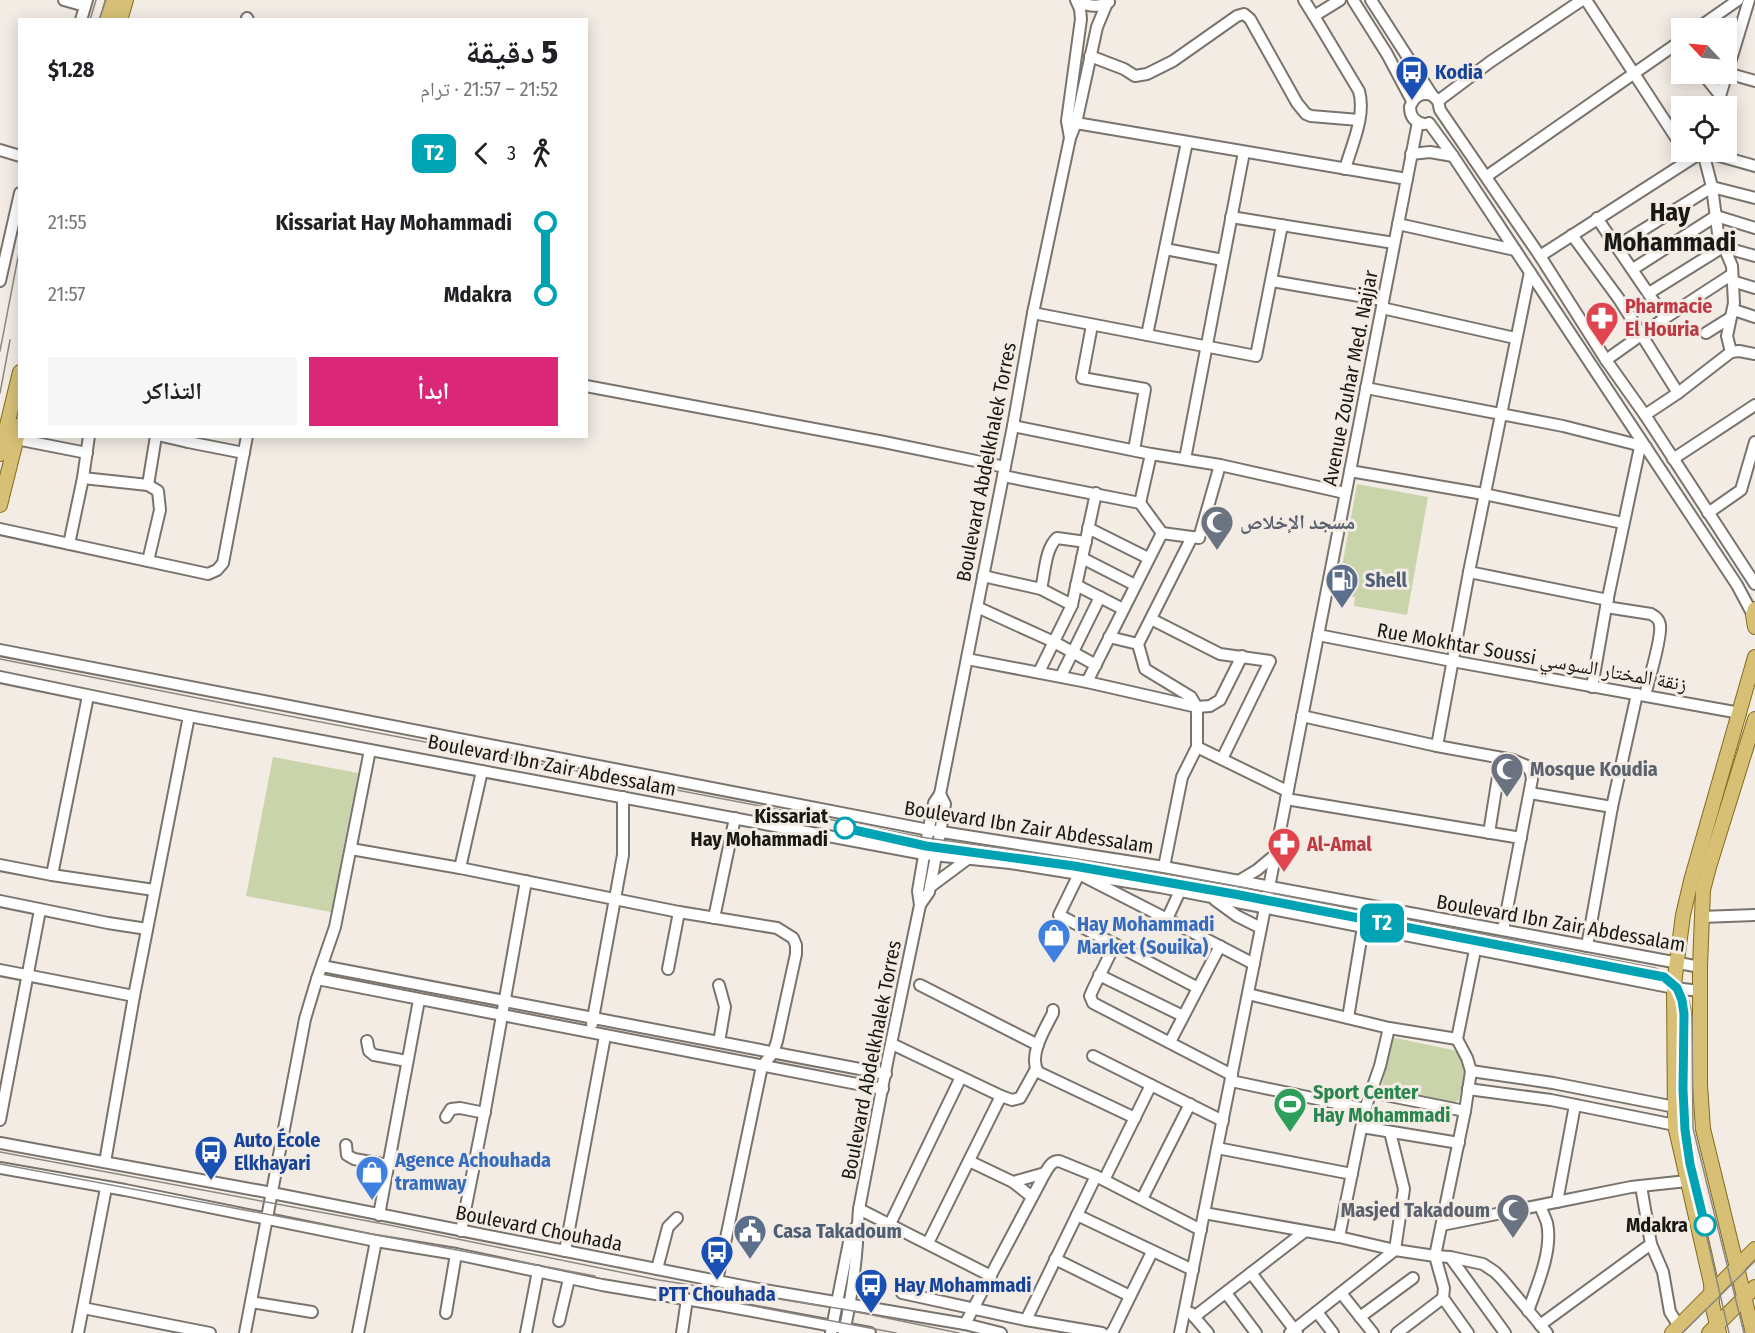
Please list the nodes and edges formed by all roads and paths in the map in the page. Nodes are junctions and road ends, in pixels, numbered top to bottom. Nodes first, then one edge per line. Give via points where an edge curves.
1 (63, 0) edge
2 (113, 0) edge
3 (126, 0) edge
4 (1076, 0) edge
5 (1304, 0) edge
6 (1340, 0) edge
7 (1353, 0) edge
8 (1582, 0) edge
9 (1586, 0) edge
10 (1738, 0) edge
11 (1749, 0) edge
12 (1373, 1) edge
13 (1110, 2) edge
14 (86, 3) edge
15 (1360, 10) junction
16 (1314, 16) junction
17 (82, 18) edge
18 (108, 18) edge
19 (121, 18) edge
20 (1712, 18) edge
21 (1737, 40) edge
22 (1671, 49) edge
23 (1089, 56) junction
24 (1634, 73) junction
25 (1737, 76) edge
26 (1755, 81) edge
27 (1412, 101) junction
28 (1437, 102) junction
29 (1359, 120) junction
30 (1076, 123) junction
31 (1423, 123) junction
32 (1671, 130) edge
33 (1070, 138) junction
34 (1187, 142) junction
35 (0, 150) edge
36 (1244, 152) junction
37 (1411, 154) junction
38 (18, 155) edge
39 (1453, 156) junction
40 (1737, 161) edge
41 (1677, 162) edge
42 (1706, 162) edge
43 (1755, 166) edge
44 (1345, 169) junction
45 (1486, 176) junction
46 (1407, 179) junction
47 (1712, 187) junction
48 (1755, 198) edge
49 (18, 199) edge
50 (1716, 216) junction
51 (1231, 217) junction
52 (1598, 218) junction
53 (1398, 224) junction
54 (1282, 225) junction
55 (1755, 228) edge
56 (1572, 235) junction
57 (4, 238) edge
58 (1394, 243) junction
59 (1617, 246) junction
60 (1724, 247) junction
61 (1165, 249) junction
62 (1515, 250) junction
63 (1540, 256) junction
64 (1755, 256) edge
65 (1223, 260) junction
66 (1633, 269) junction
67 (1530, 272) junction
68 (1731, 278) junction
69 (0, 281) edge
70 (1272, 281) junction
71 (1755, 288) edge
72 (1649, 292) junction
73 (1382, 304) junction
74 (1033, 313) junction
75 (1732, 314) junction
76 (1755, 317) edge
77 (1665, 318) junction
78 (1092, 325) junction
79 (1706, 333) dead end
80 (1147, 335) junction
81 (1642, 335) junction
82 (1515, 338) junction
83 (1206, 347) junction
84 (1731, 352) junction
85 (1755, 354) edge
86 (1606, 360) junction
87 (18, 380) edge
88 (588, 386) edge
89 (1366, 388) junction
90 (1678, 393) junction
91 (1755, 405) edge
92 (1500, 415) junction
93 (1646, 415) junction
94 (1013, 426) junction
95 (18, 432) edge
96 (89, 438) edge
97 (156, 438) edge
98 (247, 438) edge
99 (16, 439) junction
100 (189, 439) edge
101 (1755, 442) edge
102 (1643, 447) junction
103 (1134, 450) junction
104 (87, 453) junction
105 (244, 453) junction
106 (0, 454) edge
107 (1151, 454) junction
108 (1185, 459) junction
109 (1673, 459) junction
110 (1220, 465) junction
111 (1350, 471) junction
112 (1004, 472) junction
113 (83, 478) junction
114 (148, 485) junction
115 (1096, 493) junction
116 (1345, 493) junction
117 (1484, 494) junction
118 (1140, 503) junction
119 (0, 505) edge
120 (1708, 513) junction
121 (1623, 523) junction
122 (1089, 528) junction
123 (0, 529) edge
124 (1162, 533) junction
125 (1192, 537) junction
126 (1086, 542) junction
127 (69, 544) junction
128 (1082, 558) junction
129 (1149, 558) junction
130 (148, 561) junction
131 (1469, 572) junction
132 (983, 576) junction
133 (1755, 584) edge
134 (1076, 585) junction
135 (1135, 585) junction
136 (1041, 589) junction
137 (1100, 597) junction
138 (1607, 603) junction
139 (1072, 605) junction
140 (976, 607) junction
141 (1123, 609) junction
142 (1754, 617) edge
143 (1151, 619) junction
144 (1318, 635) junction
145 (1109, 637) junction
146 (1054, 642) junction
147 (1138, 644) junction
148 (0, 650) edge
149 (1073, 652) junction
150 (1242, 656) junction
151 (1755, 657) edge
152 (967, 659) junction
153 (1452, 661) junction
154 (1095, 665) junction
155 (1039, 672) junction
156 (1061, 676) junction
157 (0, 677) edge
158 (1087, 682) junction
159 (1592, 687) junction
160 (1641, 695) junction
161 (88, 696) junction
162 (1197, 707) junction
163 (1740, 713) junction
164 (189, 716) junction
165 (1302, 716) junction
166 (1755, 719) edge
167 (1437, 746) junction
168 (1197, 747) junction
169 (370, 750) junction
170 (1501, 758) junction
171 (1222, 759) junction
172 (482, 771) junction
173 (1530, 793) junction
174 (1287, 795) junction
175 (623, 797) junction
176 (1612, 807) junction
177 (735, 818) junction
178 (935, 831) junction
179 (1489, 833) junction
180 (1521, 838) junction
181 (351, 849) junction
182 (924, 854) junction
183 (1275, 855) junction
184 (936, 856) junction
185 (969, 858) junction
186 (0, 865) edge
187 (1164, 867) junction
188 (460, 868) junction
189 (1079, 874) junction
190 (52, 875) junction
191 (526, 881) junction
192 (1237, 882) junction
193 (930, 887) junction
194 (1269, 888) junction
195 (154, 890) junction
196 (1180, 891) junction
197 (1212, 898) junction
198 (616, 899) junction
199 (0, 902) edge
200 (920, 905) junction
201 (1265, 908) junction
202 (40, 910) junction
203 (679, 912) junction
204 (1755, 915) edge
205 (1701, 917) junction
206 (714, 918) junction
207 (1167, 919) junction
208 (1363, 927) junction
209 (1261, 928) junction
210 (147, 929) junction
211 (1503, 930) junction
212 (1115, 944) junction
213 (1220, 946) junction
214 (1587, 946) junction
215 (1475, 950) junction
216 (1676, 963) junction
217 (1254, 964) junction
218 (322, 966) junction
219 (1700, 967) junction
220 (668, 969) dead end
221 (0, 970) edge
222 (27, 975) junction
223 (1100, 975) junction
224 (317, 979) junction
225 (719, 985) dead end
226 (920, 985) dead end
227 (1198, 988) junction
228 (1674, 988) junction
229 (1700, 992) junction
230 (1248, 994) junction
231 (135, 996) junction
232 (419, 1000) junction
233 (505, 1002) junction
234 (1053, 1010) dead end
235 (503, 1016) junction
236 (1183, 1016) junction
237 (1348, 1018) junction
238 (593, 1019) junction
239 (1389, 1028) junction
240 (590, 1033) junction
241 (604, 1036) junction
242 (1457, 1040) junction
243 (367, 1041) dead end
244 (719, 1042) junction
245 (1170, 1042) junction
246 (892, 1044) junction
247 (1038, 1045) junction
248 (773, 1053) junction
249 (1093, 1056) dead end
250 (407, 1061) junction
251 (762, 1066) junction
252 (1035, 1069) junction
253 (1471, 1071) junction
254 (885, 1074) junction
255 (961, 1077) junction
256 (1231, 1078) junction
257 (1545, 1082) junction
258 (1151, 1085) junction
259 (883, 1089) junction
260 (1468, 1089) junction
261 (1370, 1092) junction
262 (1001, 1096) junction
263 (1541, 1099) junction
264 (1190, 1104) junction
265 (1575, 1105) junction
266 (1674, 1107) junction
267 (1365, 1109) junction
268 (1465, 1111) junction
269 (485, 1113) junction
270 (446, 1117) dead end
271 (1135, 1118) junction
272 (0, 1120) edge
273 (1222, 1121) junction
274 (1675, 1125) junction
275 (1362, 1127) junction
276 (1390, 1132) junction
277 (0, 1143) edge
278 (1459, 1143) junction
279 (346, 1145) dead end
280 (1217, 1148) junction
281 (969, 1161) junction
282 (105, 1162) junction
283 (388, 1165) junction
284 (0, 1168) edge
285 (1045, 1173) junction
286 (1352, 1174) junction
287 (1100, 1178) junction
288 (1687, 1181) junction
289 (1013, 1182) junction
290 (1641, 1186) junction
291 (106, 1188) junction
292 (272, 1193) junction
293 (1032, 1197) junction
294 (1142, 1199) junction
295 (1557, 1202) junction
296 (1540, 1206) junction
297 (860, 1209) junction
298 (1204, 1213) junction
299 (379, 1215) junction
300 (1077, 1215) junction
301 (267, 1218) junction
302 (677, 1218) dead end
303 (857, 1223) junction
304 (890, 1224) junction
305 (1442, 1225) junction
306 (1201, 1230) junction
307 (461, 1231) junction
308 (1304, 1232) junction
309 (1339, 1237) junction
310 (1730, 1237) junction
311 (376, 1241) junction
312 (928, 1243) junction
313 (1651, 1244) junction
314 (1755, 1247) edge
315 (1395, 1250) junction
316 (565, 1251) junction
317 (1152, 1252) junction
318 (456, 1254) junction
319 (1435, 1256) junction
320 (1450, 1257) junction
321 (1055, 1259) junction
322 (1737, 1266) junction
323 (657, 1269) junction
324 (1193, 1270) junction
325 (538, 1271) junction
326 (1251, 1273) junction
327 (991, 1276) junction
328 (1413, 1278) dead end
329 (569, 1279) junction
330 (717, 1281) junction
331 (1755, 1287) edge
332 (1712, 1292) junction
333 (902, 1293) dead end
334 (1226, 1293) junction
335 (1341, 1293) junction
336 (1130, 1296) junction
337 (1443, 1298) junction
338 (1744, 1298) junction
339 (687, 1299) junction
340 (251, 1302) junction
341 (838, 1302) junction
342 (849, 1303) junction
343 (1185, 1306) junction
344 (83, 1308) junction
345 (972, 1309) junction
346 (1528, 1311) junction
347 (312, 1312) dead end
348 (1317, 1312) junction
349 (446, 1313) dead end
350 (1194, 1317) junction
351 (1360, 1317) junction
352 (1026, 1320) junction
353 (559, 1321) dead end
354 (965, 1324) junction
355 (1465, 1329) edge
356 (1544, 1329) edge
357 (1675, 1329) edge
358 (831, 1330) edge
359 (844, 1330) edge
360 (1715, 1330) edge
361 (1294, 1332) edge
362 (78, 1333) edge
363 (210, 1333) edge
364 (244, 1333) edge
365 (358, 1333) edge
366 (526, 1333) edge
367 (682, 1333) edge
368 (870, 1333) edge
369 (1001, 1333) edge
370 (1102, 1333) edge
371 (1111, 1333) edge
372 (1180, 1333) edge
373 (1208, 1333) edge
374 (1256, 1333) edge
375 (1334, 1333) edge
376 (1373, 1333) edge
377 (1397, 1333) edge
378 (1452, 1333) edge
379 (1505, 1333) edge
380 (1752, 1333) edge

1 - 14 street
2 - 18 main road
3 - 19 main road
4 - 13 street via 1091,6
4 - 33 street, Boulevard Abdelkhalek Torres via 1081,20 1066,121
5 - 16 street
6 - 16 street
7 - 15 street
8 - 28 street
9 - 24 street
10 - 20 street
11 - 21 street
12 - 15 street
12 - 28 street
13 - 23 street, Boulevard Abdelkhalek Torres via 1097,27
14 - 17 street
15 - 27 street
16 - 29 street via 1359,91
22 - 24 street
23 - 29 street via 1135,76 1147,74 1244,14 1306,114
23 - 30 street, Boulevard Abdelkhalek Torres
24 - 32 street
24 - 45 street
25 - 26 street
27 - 28 street via 1420,94
27 - 31 street via 1410,113
28 - 31 street via 1436,118
28 - 45 street
29 - 44 street
30 - 33 street, Boulevard Abdelkhalek Torres
30 - 34 street
31 - 37 street, Avenue Zouhar Med. Najjar
31 - 39 street
33 - 74 street, Boulevard Abdelkhalek Torres
34 - 36 street
34 - 61 street
35 - 38 street
36 - 44 street
36 - 51 street
37 - 39 street
37 - 46 street, Avenue Zouhar Med. Najjar
39 - 62 street
40 - 43 street
41 - 52 street
42 - 47 street
44 - 46 street
45 - 63 street
46 - 53 street, Avenue Zouhar Med. Najjar
47 - 48 street
47 - 50 street
47 - 59 street
49 - 57 street
50 - 55 street
50 - 60 street
50 - 66 street
51 - 54 street
51 - 65 street
52 - 56 street
52 - 59 street
53 - 58 street, Avenue Zouhar Med. Najjar
53 - 62 street
54 - 58 street
54 - 70 street
56 - 63 street
56 - 81 street
57 - 69 street
58 - 73 street, Avenue Zouhar Med. Najjar
59 - 66 street
60 - 64 street
60 - 68 street via 1732,266
60 - 72 street
61 - 65 street
61 - 80 street
62 - 67 street
63 - 86 street
65 - 83 street
66 - 72 street
67 - 82 street
67 - 102 street
68 - 71 street
68 - 75 street
68 - 77 street
70 - 73 street
70 - 83 street via 1256,356
72 - 77 street
73 - 82 street
73 - 89 street, Avenue Zouhar Med. Najjar
74 - 78 street
74 - 94 street, Boulevard Abdelkhalek Torres
75 - 76 street
75 - 79 street
75 - 84 street via 1727,336
77 - 81 street
78 - 80 street
78 - 103 street via 1083,378 1145,388
80 - 83 street
81 - 86 street
81 - 90 street
82 - 92 street
83 - 108 street
84 - 85 street
84 - 90 street
86 - 93 street
87 - 106 main road
88 - 112 street via 884,442
89 - 92 street
89 - 111 street, Avenue Zouhar Med. Najjar
90 - 93 street
91 - 109 street
92 - 102 street via 1563,426
92 - 117 street
93 - 109 street
94 - 103 street
94 - 112 street, Boulevard Abdelkhalek Torres
95 - 99 main road
96 - 104 street
97 - 114 street
98 - 105 street
99 - 104 street
99 - 119 main road
100 - 105 street
101 - 120 street via 1741,490
102 - 121 street
102 - 142 street via 1737,585
103 - 107 street
104 - 113 street
105 - 130 street via 223,563 217,570 201,574
107 - 108 street
107 - 118 street
108 - 110 street
109 - 120 street
110 - 116 street
110 - 125 street via 1199,538
111 - 116 street, Avenue Zouhar Med. Najjar
111 - 117 street
112 - 115 street
112 - 132 street, Boulevard Abdelkhalek Torres
113 - 114 street
113 - 127 street
114 - 130 street via 158,491 160,510
115 - 118 street
115 - 122 street
116 - 144 street, Avenue Zouhar Med. Najjar
117 - 121 street
117 - 131 street
118 - 124 street
120 - 133 street
121 - 138 street
122 - 126 street
122 - 129 street
123 - 127 street
124 - 125 street
124 - 129 street
125 - 143 street
126 - 128 street
126 - 136 street via 1055,540
127 - 130 street
128 - 134 street
128 - 135 street
129 - 135 street
131 - 138 street
131 - 153 street
132 - 136 street
132 - 140 street, Boulevard Abdelkhalek Torres
134 - 137 street
134 - 139 street
135 - 141 street
136 - 139 street
137 - 141 street
137 - 149 street
138 - 159 street
138 - 160 street via 1652,614 1660,623
139 - 146 street
140 - 146 street
140 - 152 street, Boulevard Abdelkhalek Torres
141 - 145 street
143 - 147 street
143 - 150 street via 1220,654
144 - 153 street, Rue Mokhtar Soussi زنقة المختار السوسي
144 - 165 street, Avenue Zouhar Med. Najjar
145 - 147 street
145 - 154 street
146 - 149 street
146 - 155 street
147 - 162 street via 1146,669 1191,697
148 - 178 street, Boulevard Ibn Zair Abdessalam
149 - 154 street
149 - 156 street
150 - 162 street via 1220,700
150 - 171 street via 1270,661
151 - 163 main road
152 - 155 street
152 - 178 street, Boulevard Abdelkhalek Torres via 940,794 945,804
153 - 159 street, Rue Mokhtar Soussi زنقة المختار السوسي
153 - 167 street
154 - 158 street
155 - 156 street
156 - 158 street
157 - 161 street, Boulevard Ibn Zair Abdessalam
158 - 162 street
159 - 160 street, Rue Mokhtar Soussi زنقة المختار السوسي
160 - 163 street, Rue Mokhtar Soussi زنقة المختار السوسي
160 - 176 street
161 - 164 street, Boulevard Ibn Zair Abdessalam
161 - 190 street
162 - 168 street
163 - 216 main road via 1691,881
164 - 169 street, Boulevard Ibn Zair Abdessalam
164 - 195 street
165 - 167 street
165 - 174 street, Avenue Zouhar Med. Najjar
166 - 205 main road via 1709,867
167 - 170 street
168 - 171 street
168 - 187 street via 1182,777
169 - 172 street, Boulevard Ibn Zair Abdessalam
169 - 181 street
170 - 173 street via 1527,766 1532,779
170 - 179 street
171 - 174 street
172 - 175 street, Boulevard Ibn Zair Abdessalam
172 - 188 street
173 - 176 street
173 - 180 street
174 - 179 street
174 - 183 street, Avenue Zouhar Med. Najjar
175 - 177 street, Boulevard Ibn Zair Abdessalam
175 - 198 street via 623,855
176 - 214 street
177 - 182 street, Boulevard Ibn Zair Abdessalam
177 - 206 street
178 - 182 street, Boulevard Abdelkhalek Torres
178 - 184 street, Boulevard Abdelkhalek Torres
178 - 187 street, Boulevard Ibn Zair Abdessalam
179 - 180 street
180 - 211 street
181 - 188 street
181 - 218 street via 335,927
182 - 184 street, Boulevard Ibn Zair Abdessalam
182 - 200 street, Boulevard Abdelkhalek Torres via 918,891
183 - 192 street
183 - 194 street, Avenue Zouhar Med. Najjar
184 - 185 street, Boulevard Ibn Zair Abdessalam
184 - 193 street, Boulevard Abdelkhalek Torres
185 - 189 street, Boulevard Ibn Zair Abdessalam
185 - 193 street
186 - 190 street
187 - 192 street, Boulevard Ibn Zair Abdessalam
188 - 191 street
189 - 196 street, Boulevard Ibn Zair Abdessalam
189 - 207 street
189 - 212 street via 1059,915
190 - 195 street
191 - 198 street
191 - 233 street
192 - 194 street, Boulevard Ibn Zair Abdessalam
193 - 200 street, Boulevard Abdelkhalek Torres
194 - 201 street, Avenue Zouhar Med. Najjar
194 - 211 street, Boulevard Ibn Zair Abdessalam
195 - 210 street
196 - 197 street, Boulevard Ibn Zair Abdessalam
196 - 207 street
197 - 201 street, Boulevard Ibn Zair Abdessalam
197 - 209 street
198 - 203 street
198 - 238 street
199 - 202 street
200 - 246 street, Boulevard Abdelkhalek Torres
201 - 208 street, Boulevard Ibn Zair Abdessalam
201 - 209 street, Avenue Zouhar Med. Najjar
202 - 210 street
202 - 222 street
203 - 206 street
203 - 220 street
204 - 205 street
205 - 219 main road
206 - 248 street via 777,928 793,938 796,954
207 - 213 street
208 - 215 street, Boulevard Ibn Zair Abdessalam
208 - 237 street
209 - 217 street, Avenue Zouhar Med. Najjar
210 - 231 street
211 - 214 street, Boulevard Ibn Zair Abdessalam
212 - 223 street
212 - 227 street
213 - 217 street
213 - 227 street
214 - 216 street, Boulevard Ibn Zair Abdessalam
215 - 228 street, Boulevard Ibn Zair Abdessalam
215 - 242 street
216 - 219 street, Boulevard Ibn Zair Abdessalam
216 - 228 main road
217 - 230 street, Avenue Zouhar Med. Najjar
218 - 224 street
218 - 233 street
219 - 229 main road
221 - 222 street
222 - 231 street
222 - 272 street
223 - 236 street
223 - 245 street via 1090,996 1094,1003
224 - 232 street
224 - 292 street via 303,1030
225 - 244 street via 725,1007
226 - 247 street
227 - 236 street
228 - 229 street, Boulevard Ibn Zair Abdessalam
228 - 266 main road
229 - 310 main road via 1703,1129
230 - 237 street
230 - 256 street, Avenue Zouhar Med. Najjar
231 - 282 street
232 - 235 street
232 - 250 street
233 - 235 street
233 - 238 street
234 - 247 street
235 - 240 street
235 - 269 street
236 - 245 street
237 - 239 street
238 - 240 street
238 - 244 street
239 - 242 street
239 - 261 street
240 - 241 street
241 - 251 street
241 - 316 street
242 - 253 street
243 - 250 street via 374,1055
244 - 248 street
245 - 256 street
246 - 254 street, Boulevard Abdelkhalek Torres
246 - 255 street
247 - 252 street
248 - 251 street
248 - 254 street
249 - 258 street
250 - 283 street
251 - 259 street
251 - 330 street
252 - 262 street via 1020,1098
252 - 271 street
253 - 257 street
253 - 260 street
254 - 259 street, Boulevard Abdelkhalek Torres
255 - 262 street
255 - 304 street
256 - 267 street
256 - 273 street, Avenue Zouhar Med. Najjar
257 - 263 street
257 - 266 street
258 - 264 street
258 - 271 street
259 - 297 street, Boulevard Abdelkhalek Torres
260 - 263 street
260 - 268 street
261 - 267 street
261 - 268 street
262 - 281 street
263 - 265 street
264 - 273 street
264 - 294 street
265 - 274 street
265 - 295 street
266 - 274 main road
267 - 275 street
268 - 278 street
269 - 270 street via 460,1108 451,1109
269 - 307 street
271 - 287 street
273 - 280 street, Avenue Zouhar Med. Najjar
274 - 288 main road
275 - 276 street
275 - 286 street
276 - 278 street
276 - 315 street via 1404,1189
277 - 282 street, Boulevard Chouhada
278 - 305 street
279 - 283 street via 347,1155 354,1159
280 - 286 street
280 - 298 street, Avenue Zouhar Med. Najjar
281 - 289 street
281 - 312 street
282 - 292 street, Boulevard Chouhada
283 - 299 street
284 - 291 street, Boulevard Chouhada
285 - 287 street via 1052,1162 1059,1161
285 - 289 street
285 - 293 street
286 - 309 street
287 - 294 street
287 - 300 street
288 - 290 street
288 - 332 main road
289 - 293 street
290 - 295 street
290 - 313 street
291 - 301 street, Boulevard Chouhada
291 - 344 street
292 - 299 street, Boulevard Chouhada
292 - 301 street
293 - 327 street
294 - 306 street
295 - 296 street
296 - 305 street
296 - 346 street via 1547,1224 1548,1246
297 - 303 street, Boulevard Abdelkhalek Torres
297 - 304 street
298 - 306 street, Avenue Zouhar Med. Najjar
298 - 308 street
299 - 307 street, Boulevard Chouhada
300 - 317 street
300 - 321 street
301 - 311 street, Boulevard Chouhada
301 - 340 street
302 - 323 street via 668,1227
303 - 341 street, Boulevard Abdelkhalek Torres via 849,1242
303 - 342 street, Boulevard Abdelkhalek Torres
304 - 312 street
305 - 319 street
306 - 324 street, Avenue Zouhar Med. Najjar
307 - 316 street, Boulevard Chouhada
308 - 309 street
308 - 326 street
309 - 315 street
310 - 314 main road
310 - 322 main road
311 - 318 street, Boulevard Chouhada
311 - 365 street
312 - 327 street
313 - 356 street
313 - 357 street via 1663,1272
314 - 322 main road
315 - 319 street
315 - 335 street
316 - 323 street, Boulevard Chouhada
317 - 324 street
317 - 336 street
318 - 325 street, Boulevard Chouhada
318 - 349 street
319 - 320 street
319 - 337 street
320 - 346 street via 1483,1264 1495,1272
320 - 379 street
321 - 336 street
321 - 352 street
322 - 332 main road
322 - 338 main road
323 - 330 street, Boulevard Chouhada
324 - 343 street, Avenue Zouhar Med. Najjar
325 - 329 street, Boulevard Chouhada
325 - 366 street
326 - 334 street
326 - 361 street
327 - 345 street
328 - 351 street
329 - 339 street, Boulevard Chouhada
329 - 353 street
330 - 341 street, Boulevard Chouhada
331 - 338 main road
332 - 357 main road
332 - 360 main road
333 - 345 street
334 - 350 street
334 - 374 street
335 - 348 street
335 - 351 street
336 - 371 street
337 - 355 street
337 - 377 street
338 - 360 main road
338 - 380 main road
339 - 358 street, Boulevard Chouhada
339 - 367 street
340 - 347 street
340 - 364 street
341 - 342 street, Boulevard Chouhada
341 - 358 street, Boulevard Abdelkhalek Torres
342 - 354 street, Boulevard Chouhada
342 - 359 street, Boulevard Abdelkhalek Torres
343 - 350 street
343 - 372 street, Avenue Zouhar Med. Najjar
344 - 362 street
344 - 363 street
345 - 352 street
345 - 354 street
346 - 356 street
348 - 361 street
348 - 375 street
350 - 373 street
351 - 376 street
352 - 370 street
354 - 369 street, Boulevard Chouhada
355 - 378 street
358 - 359 street, Boulevard Chouhada
359 - 368 street, Boulevard Chouhada

